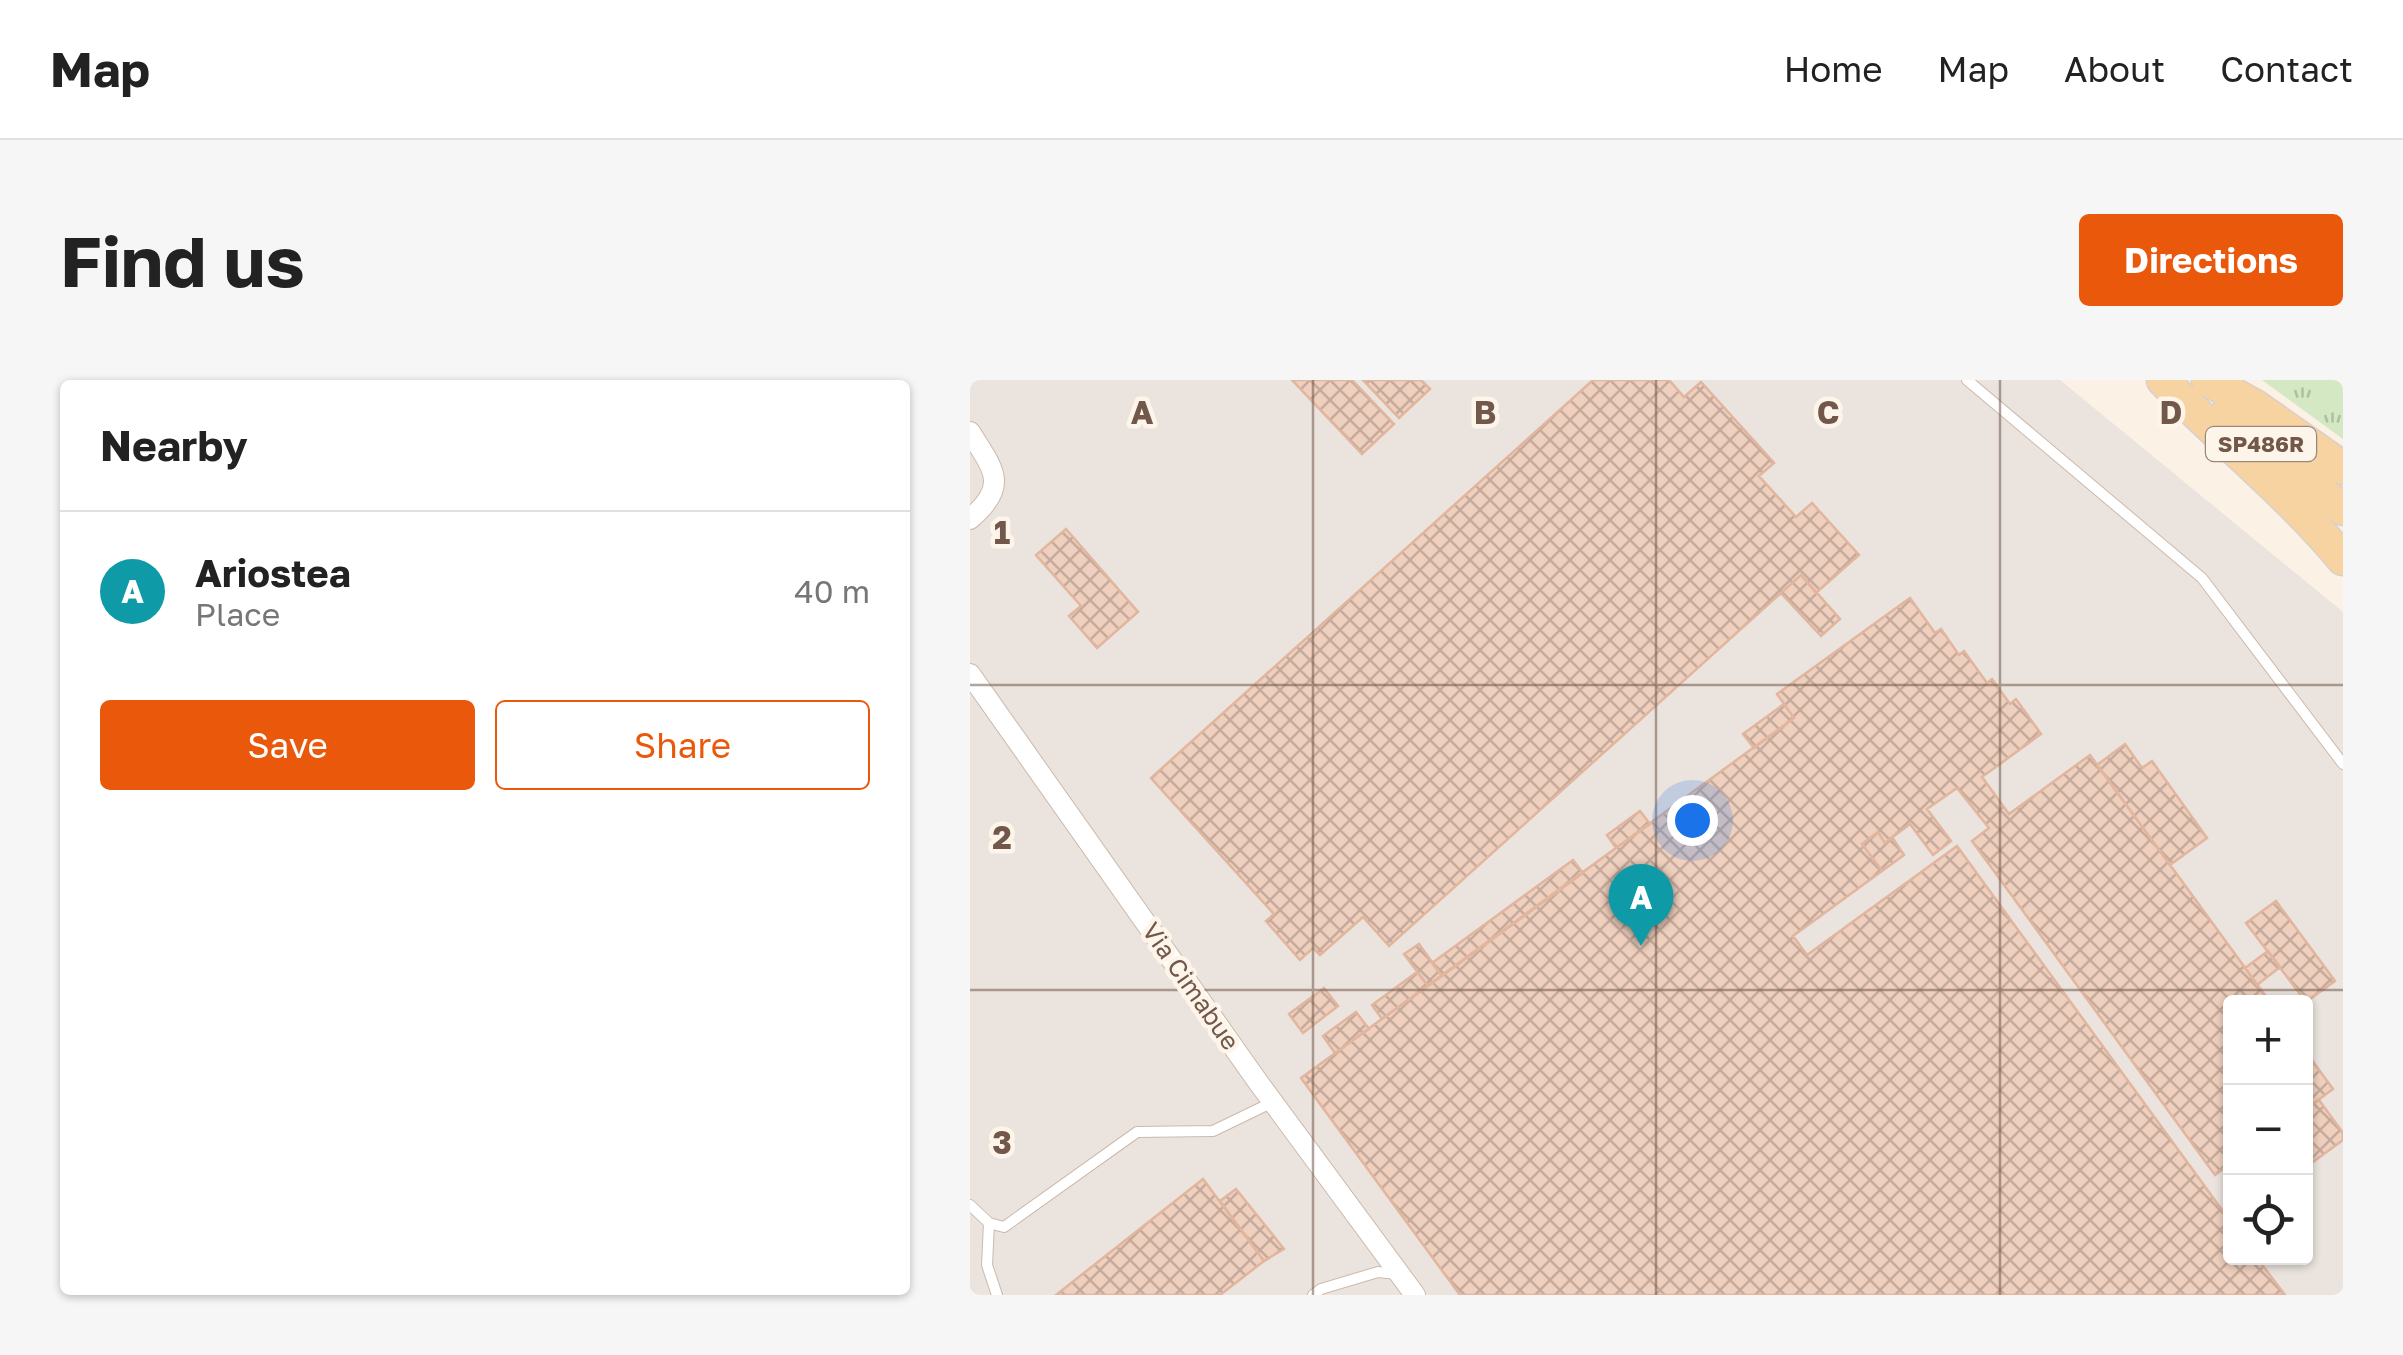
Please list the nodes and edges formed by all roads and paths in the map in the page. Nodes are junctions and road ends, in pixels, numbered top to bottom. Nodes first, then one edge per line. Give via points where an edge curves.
1 (1966, 380) edge
2 (2163, 380) edge
3 (2179, 380) edge
4 (2208, 380) edge
5 (970, 432) edge
6 (2343, 468) edge
7 (2343, 509) edge
8 (970, 519) edge
9 (2343, 560) edge
10 (970, 674) edge
11 (2343, 764) edge
12 (1274, 1102) junction
13 (970, 1205) edge
14 (989, 1223) junction
15 (1400, 1274) junction
16 (997, 1295) edge
17 (1312, 1295) edge
18 (1415, 1295) edge

1 - 11 lane via 2202,578
2 - 9 main road via 2308,517
3 - 7 main road, SP486R
4 - 6 main road
5 - 8 street via 995,474 994,491
10 - 12 street, Via Cimabue
12 - 14 lane via 1213,1131 1137,1132 1004,1227
12 - 15 street, Via Cimabue
13 - 14 lane
14 - 16 lane via 987,1265
15 - 17 lane via 1378,1272
15 - 18 street, Via Cimabue

